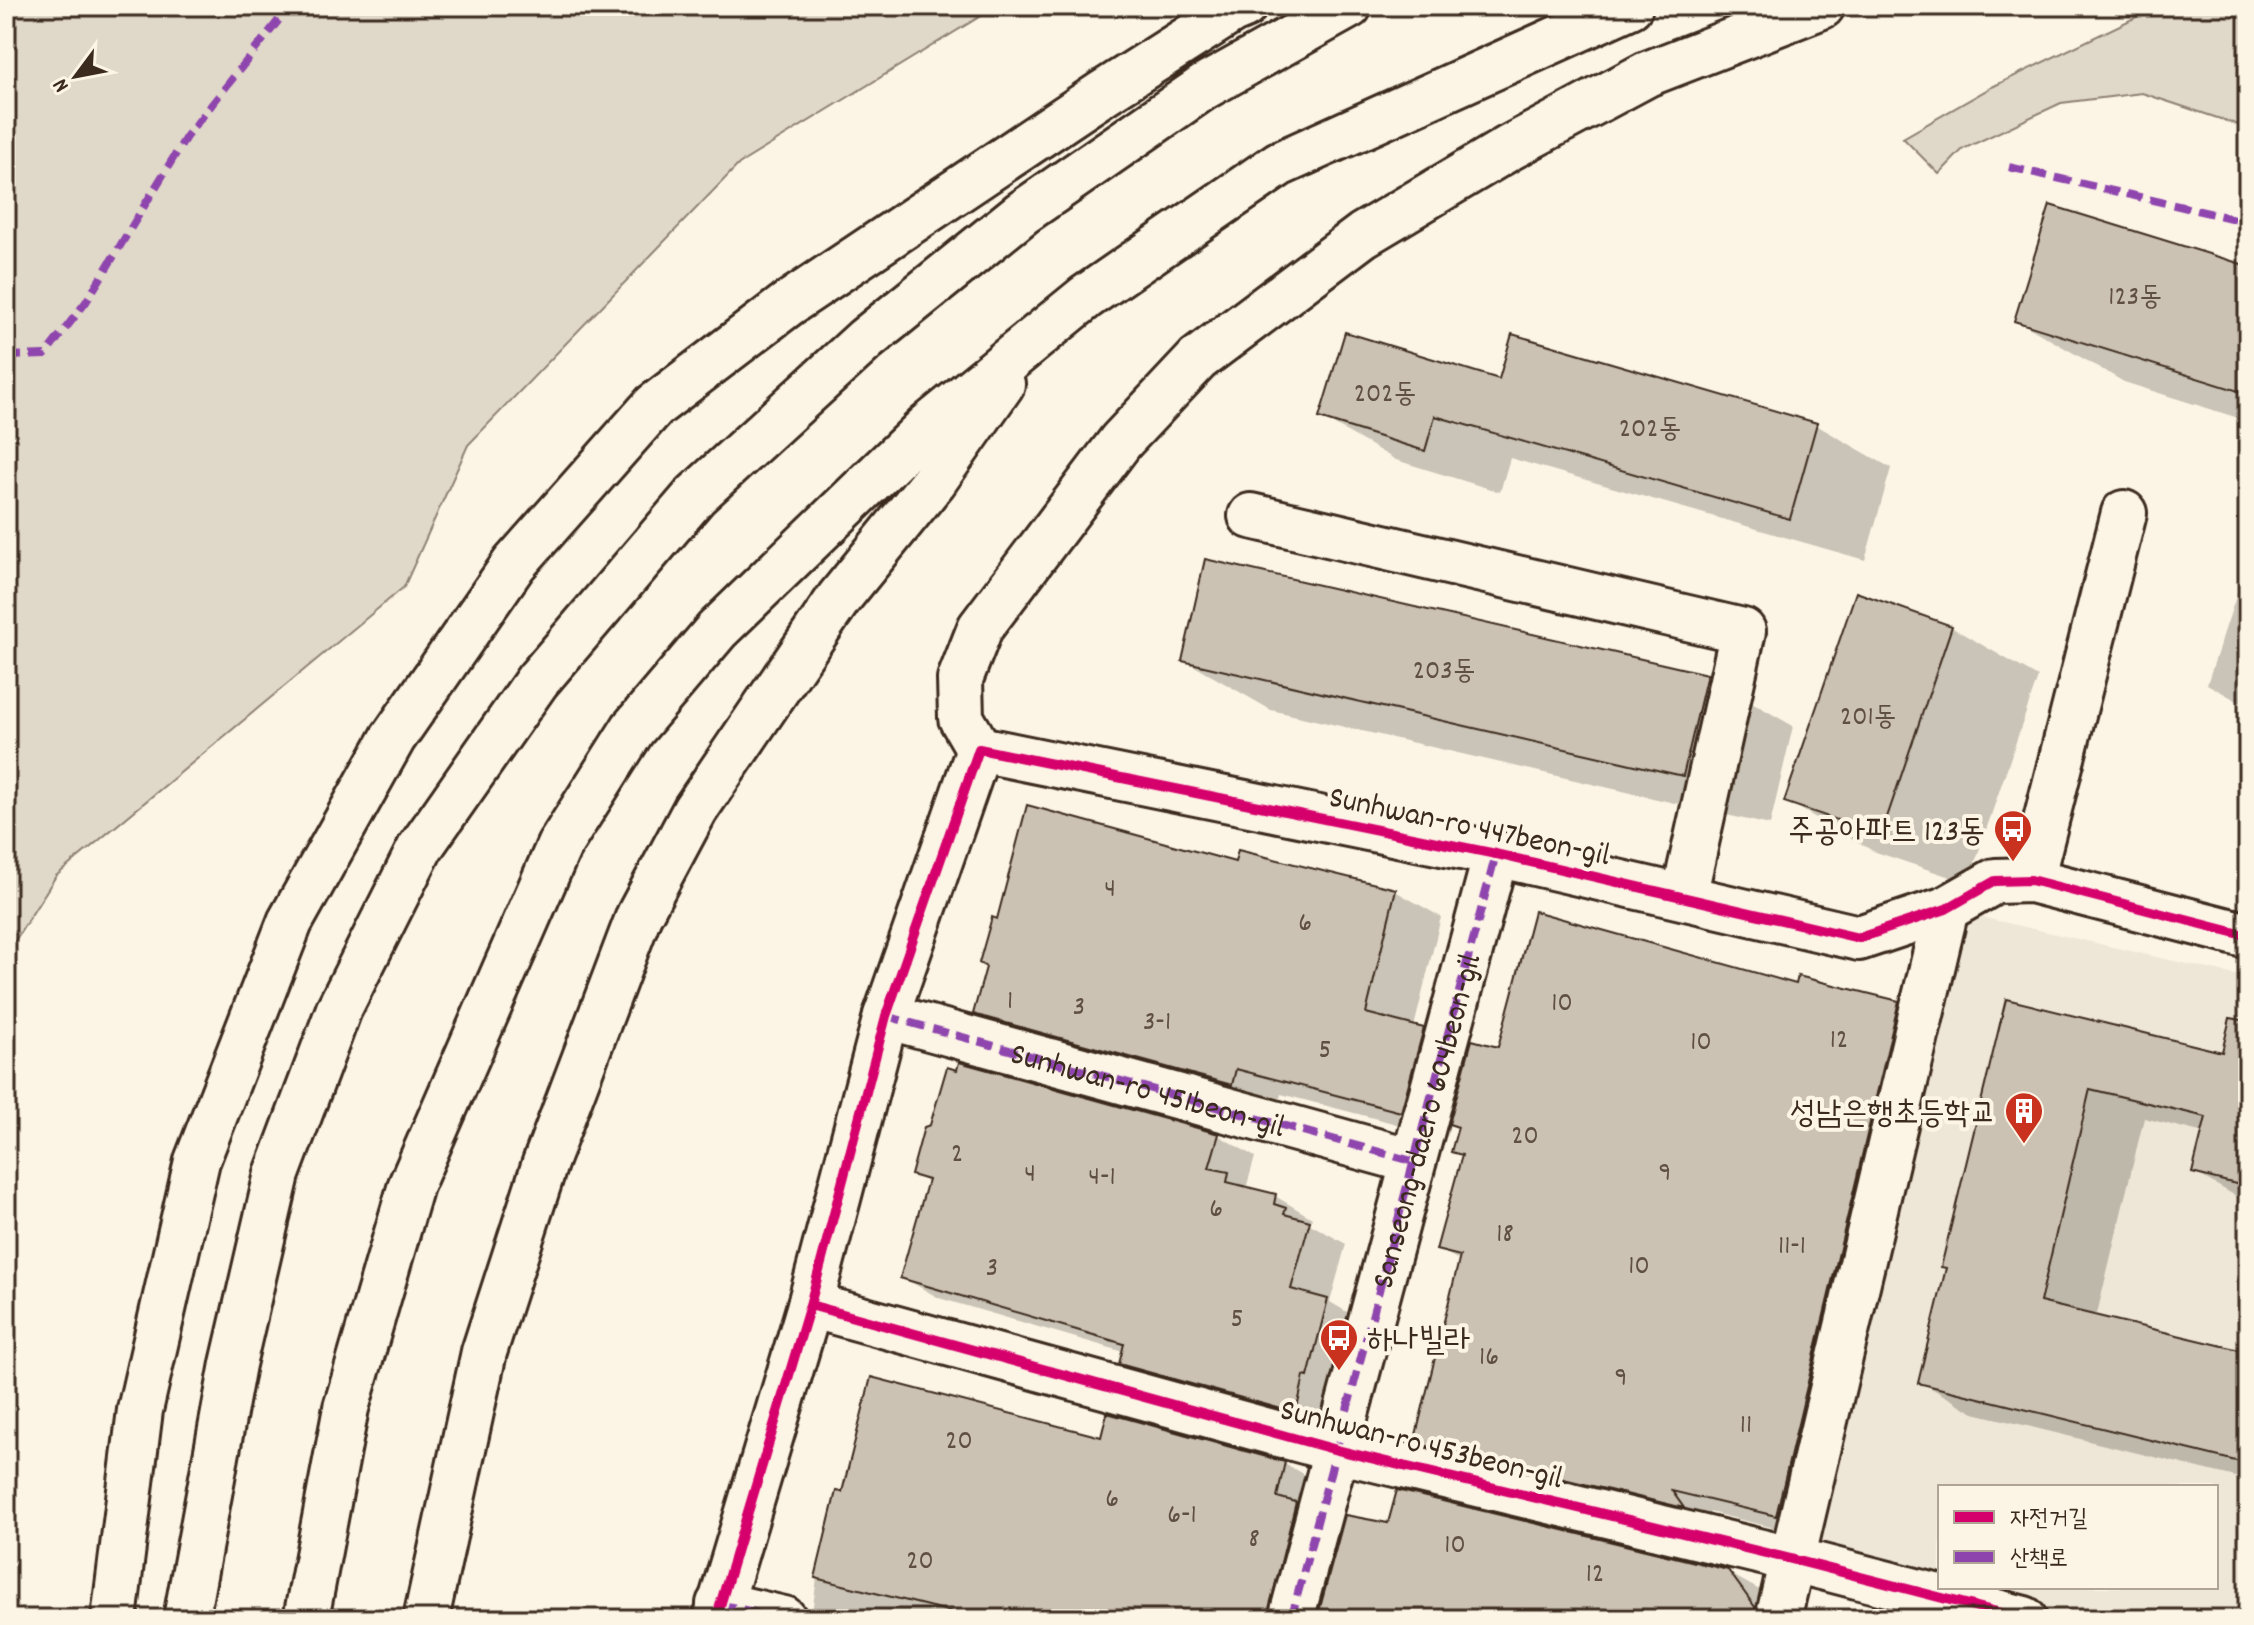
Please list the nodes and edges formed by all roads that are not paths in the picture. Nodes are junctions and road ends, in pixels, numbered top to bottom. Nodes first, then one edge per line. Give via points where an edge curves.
1 (1244, 6) edge
2 (1349, 6) edge
3 (1630, 6) edge
4 (1822, 6) edge
5 (1034, 339) junction
6 (2124, 513) dead end
7 (1251, 516) dead end
8 (979, 749) junction
9 (1496, 854) junction
10 (2031, 880) junction
11 (1684, 897) junction
12 (1946, 909) junction
13 (2248, 936) edge
14 (886, 1016) junction
15 (1412, 1161) junction
16 (810, 1305) junction
17 (1337, 1450) junction
18 (1791, 1559) junction
19 (718, 1612) edge
20 (114, 1619) edge
21 (186, 1619) edge
22 (306, 1619) edge
23 (426, 1619) edge
24 (784, 1619) edge
25 (1291, 1619) edge
26 (1778, 1619) edge
27 (2024, 1619) edge

1 - 20 main road via 1103,93 788,304 654,406 514,564 393,738 290,922 197,1161 140,1410
2 - 21 main road via 1191,96 1022,213 866,339 696,495 537,681 420,848 334,1022 277,1174 233,1364
3 - 5 main road via 1279,164
4 - 8 main road via 1647,74 1509,148 1363,235 1198,359 1121,441 980,628 960,679 961,718
5 - 22 main road via 928,426 717,630 633,729 559,846 411,1185 346,1408
5 - 23 main road via 934,481 831,610 695,810 639,915 545,1163 484,1352
6 - 10 main road
7 - 11 main road via 1743,631
8 - 9 main road, Sunhwan-ro 447beon-gil
8 - 14 main road
9 - 11 main road, Sunhwan-ro 447beon-gil
9 - 15 main road, Sanseong-daero 604beon-gil
10 - 12 main road, Sunhwan-ro 447beon-gil via 1995,881
10 - 13 main road, Sunhwan-ro 447beon-gil
11 - 12 main road, Sunhwan-ro 447beon-gil via 1859,938
12 - 18 main road
14 - 15 main road, Sunhwan-ro 451beon-gil
14 - 16 main road
15 - 17 main road, Sanseong-daero 604beon-gil
16 - 17 main road, Sunhwan-ro 453beon-gil
16 - 19 main road
17 - 18 main road, Sunhwan-ro 453beon-gil
17 - 25 main road, Sanseong-daero 604beon-gil
18 - 26 main road
18 - 27 main road, Sunhwan-ro 453beon-gil
19 - 24 main road

